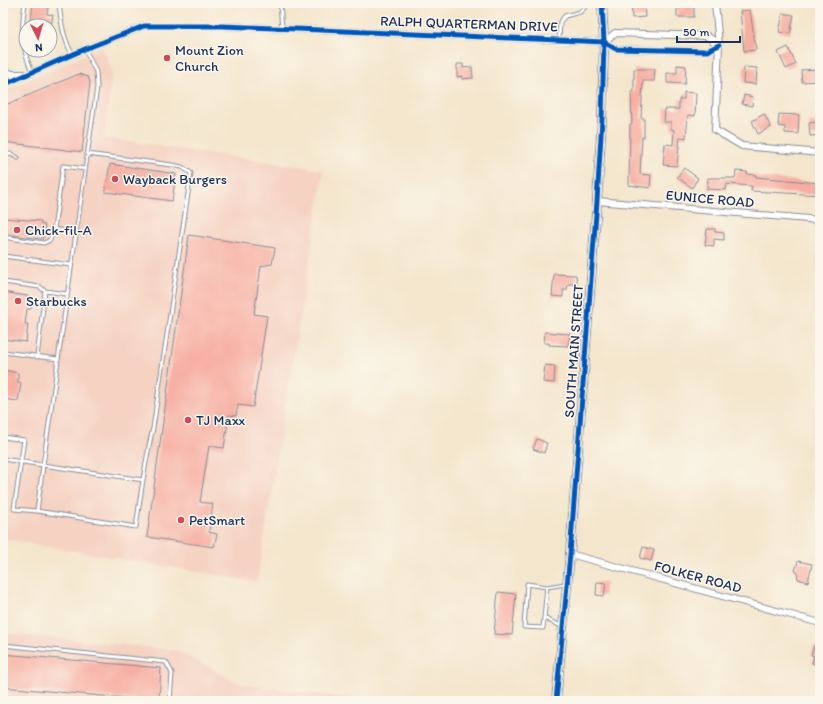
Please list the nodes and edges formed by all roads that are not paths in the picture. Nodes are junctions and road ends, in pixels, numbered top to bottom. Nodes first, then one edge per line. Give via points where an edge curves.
1 (25, 3) edge
2 (58, 3) edge
3 (280, 3) edge
4 (584, 3) edge
5 (602, 3) edge
6 (715, 3) edge
7 (282, 29) junction
8 (559, 40) junction
9 (604, 42) junction
10 (719, 45) junction
11 (85, 49) junction
12 (72, 54) junction
13 (3, 70) edge
14 (32, 72) junction
15 (3, 85) edge
16 (820, 153) edge
17 (87, 154) junction
18 (3, 156) edge
19 (18, 158) dead end
20 (85, 169) junction
21 (597, 201) junction
22 (820, 220) edge
23 (54, 229) junction
24 (76, 233) junction
25 (3, 237) edge
26 (3, 256) edge
27 (71, 265) junction
28 (3, 282) edge
29 (45, 291) junction
30 (67, 294) junction
31 (3, 352) edge
32 (37, 357) junction
33 (58, 359) junction
34 (3, 437) edge
35 (3, 459) edge
36 (21, 462) junction
37 (43, 465) junction
38 (143, 480) junction
39 (37, 512) junction
40 (570, 554) junction
41 (567, 584) junction
42 (547, 587) junction
43 (526, 602) junction
44 (531, 602) dead end
45 (541, 603) dead end
46 (546, 604) junction
47 (544, 618) junction
48 (820, 623) edge
49 (562, 626) junction
50 (3, 645) edge
51 (170, 701) edge
52 (556, 701) edge

1 - 14 lane via 21,35
2 - 12 lane via 63,36
3 - 7 lane
4 - 8 lane via 580,12 565,16 560,22
5 - 9 street, SOUTH MAIN STREET
6 - 10 street
7 - 8 street, RALPH QUARTERMAN DRIVE
7 - 11 street, RALPH QUARTERMAN DRIVE via 144,26
8 - 9 street, RALPH QUARTERMAN DRIVE
9 - 10 street, RALPH QUARTERMAN DRIVE via 616,49 707,51
9 - 10 street via 615,33 707,36
9 - 21 street, SOUTH MAIN STREET
10 - 16 street via 715,130 742,146
11 - 12 street, RALPH QUARTERMAN DRIVE
11 - 17 lane via 96,72 97,87
12 - 14 street, RALPH QUARTERMAN DRIVE
13 - 14 street, RALPH QUARTERMAN DRIVE via 18,75
14 - 15 street, RALPH QUARTERMAN DRIVE
17 - 20 lane
17 - 38 lane via 172,165 182,167 191,173
18 - 19 lane via 11,154
20 - 23 lane via 64,166
20 - 24 lane
21 - 22 street, EUNICE ROAD
21 - 40 street, SOUTH MAIN STREET
23 - 24 lane
23 - 25 lane via 50,240 44,243
24 - 27 lane
26 - 27 lane
27 - 30 lane
28 - 29 lane via 40,287
29 - 30 lane
29 - 32 lane
30 - 33 lane
31 - 32 lane
32 - 33 lane
33 - 37 lane
34 - 36 lane via 24,440
35 - 36 lane
36 - 37 lane
36 - 39 lane via 14,509
37 - 38 lane
37 - 39 lane
38 - 39 lane via 136,526
40 - 41 street, SOUTH MAIN STREET
40 - 48 street, FOLKER ROAD
41 - 42 lane
41 - 49 street, SOUTH MAIN STREET
42 - 43 lane via 527,584
42 - 46 lane
43 - 44 lane
43 - 47 lane via 524,627 543,628
45 - 46 lane
46 - 47 lane
47 - 49 lane
49 - 52 street, SOUTH MAIN STREET
50 - 51 lane via 166,662 172,673

